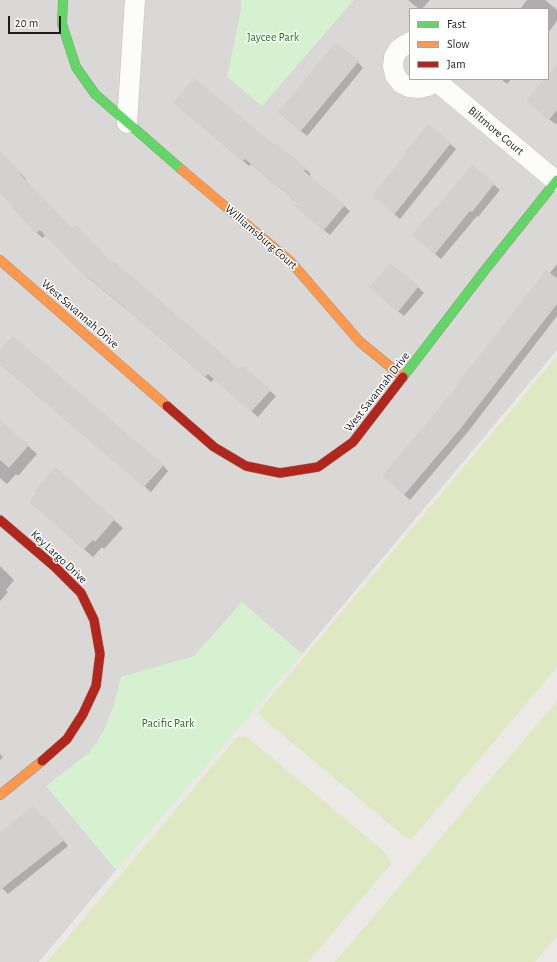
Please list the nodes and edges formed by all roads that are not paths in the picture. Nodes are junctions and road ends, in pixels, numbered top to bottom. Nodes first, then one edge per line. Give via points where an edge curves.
1 (63, 0) edge
2 (135, 0) edge
3 (409, 42) edge
4 (435, 80) edge
5 (127, 123) junction
6 (556, 181) edge
7 (0, 260) edge
8 (403, 377) junction
9 (0, 520) edge
10 (0, 795) edge

1 - 5 street, Williamsburg Court via 62,24 76,67 95,94
2 - 5 street
3 - 4 street, Biltmore Court via 399,49 394,57 395,75 401,83 409,87 428,86
4 - 6 street, Biltmore Court
5 - 8 street, Williamsburg Court via 290,261 360,342
6 - 8 street, West Savannah Drive
7 - 8 street, West Savannah Drive via 214,447 246,466 280,473 318,467 353,442
9 - 10 street, Key Largo Drive via 81,593 94,620 100,654 96,686 83,714 67,739

